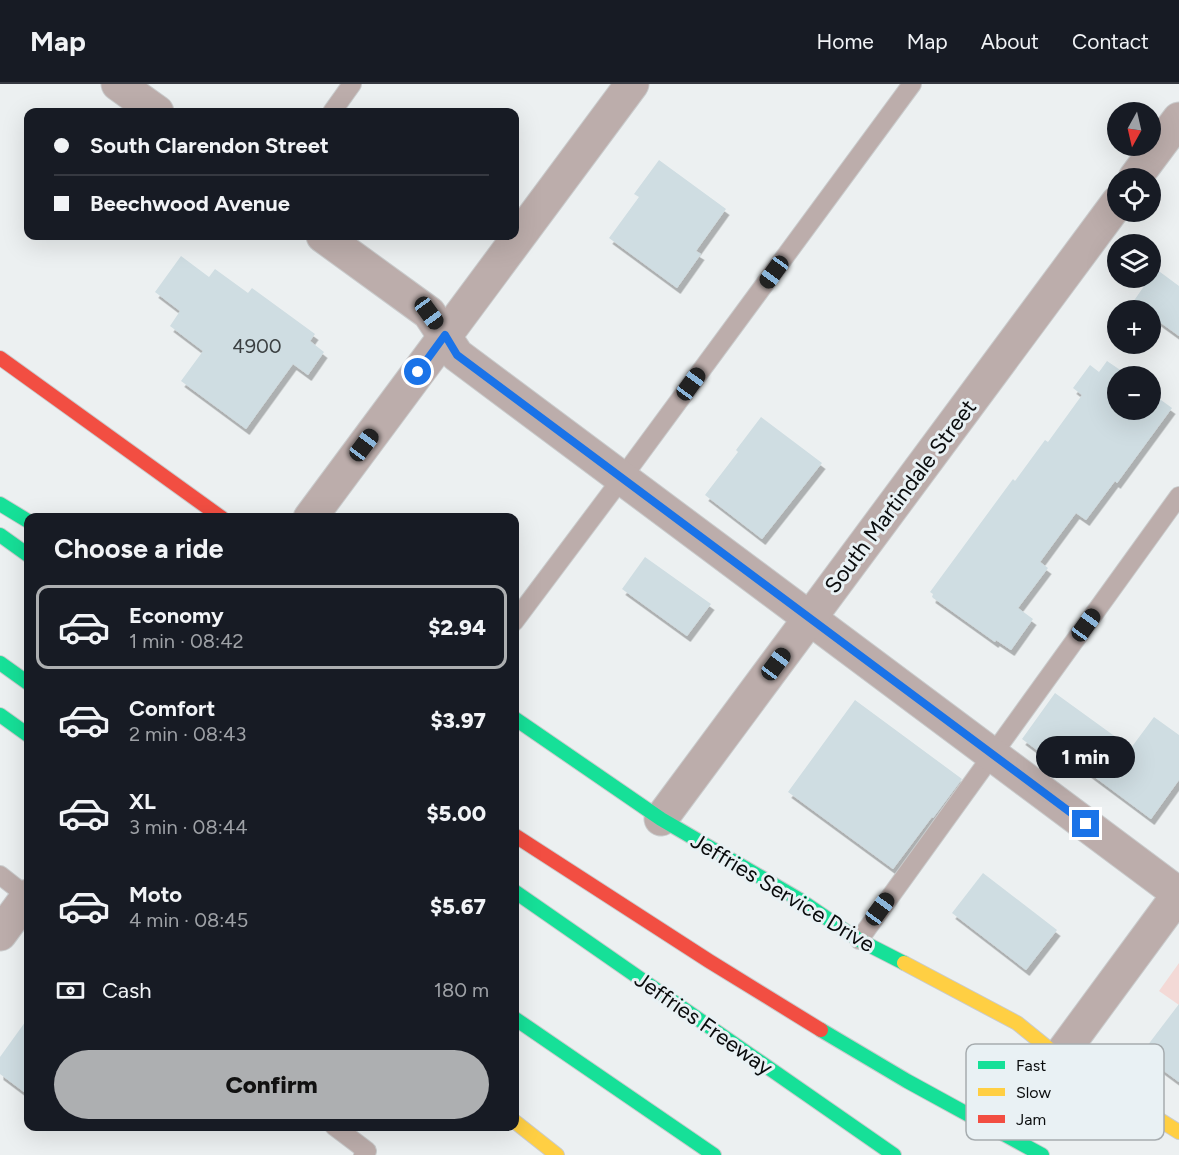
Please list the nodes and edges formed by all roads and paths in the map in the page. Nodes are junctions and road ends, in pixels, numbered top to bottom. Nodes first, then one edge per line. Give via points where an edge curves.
1 (118, 84) edge
2 (352, 84) edge
3 (632, 84) edge
4 (912, 84) edge
5 (151, 108) edge
6 (335, 108) edge
7 (1179, 119) edge
8 (1142, 168) edge
9 (1107, 217) edge
10 (519, 236) edge
11 (329, 240) edge
12 (516, 240) edge
13 (445, 335) junction
14 (0, 358) edge
15 (622, 478) junction
16 (1179, 496) edge
17 (0, 504) edge
18 (215, 513) edge
19 (314, 513) edge
20 (24, 518) edge
21 (0, 535) edge
22 (24, 552) edge
23 (519, 614) edge
24 (809, 618) junction
25 (0, 663) edge
26 (24, 680) edge
27 (0, 715) edge
28 (519, 721) edge
29 (24, 732) edge
30 (992, 755) junction
31 (661, 819) junction
32 (519, 839) edge
33 (0, 875) edge
34 (24, 894) edge
35 (519, 894) edge
36 (1179, 894) edge
37 (24, 902) edge
38 (0, 934) edge
39 (859, 939) junction
40 (519, 1021) edge
41 (1043, 1044) edge
42 (1069, 1044) edge
43 (966, 1113) edge
44 (1164, 1123) edge
45 (519, 1124) edge
46 (340, 1131) edge
47 (1179, 1132) edge
48 (1015, 1140) edge
49 (365, 1153) edge
50 (557, 1155) edge
51 (714, 1155) edge
52 (894, 1155) edge
53 (1042, 1155) edge

1 - 5 street
2 - 6 lane
3 - 10 street
4 - 15 lane
7 - 8 street
9 - 24 street, South Martindale Street
11 - 13 street via 429,313
12 - 13 street
13 - 15 street via 457,355
13 - 19 street
14 - 18 main road
15 - 23 lane
15 - 24 street
16 - 30 lane
17 - 20 main road
21 - 22 main road
24 - 30 street
24 - 31 street, South Martindale Street
25 - 26 main road
27 - 29 main road
28 - 31 main road, Jeffries Service Drive
30 - 36 street
30 - 39 lane
31 - 39 main road, Jeffries Service Drive
32 - 43 main road via 871,1061
33 - 34 lane
35 - 52 main road, Jeffries Freeway
36 - 42 street
37 - 38 street
39 - 41 main road, Jeffries Service Drive via 1017,1023
40 - 51 main road
44 - 47 main road, Jeffries Service Drive
45 - 50 main road
46 - 49 lane
48 - 53 main road

